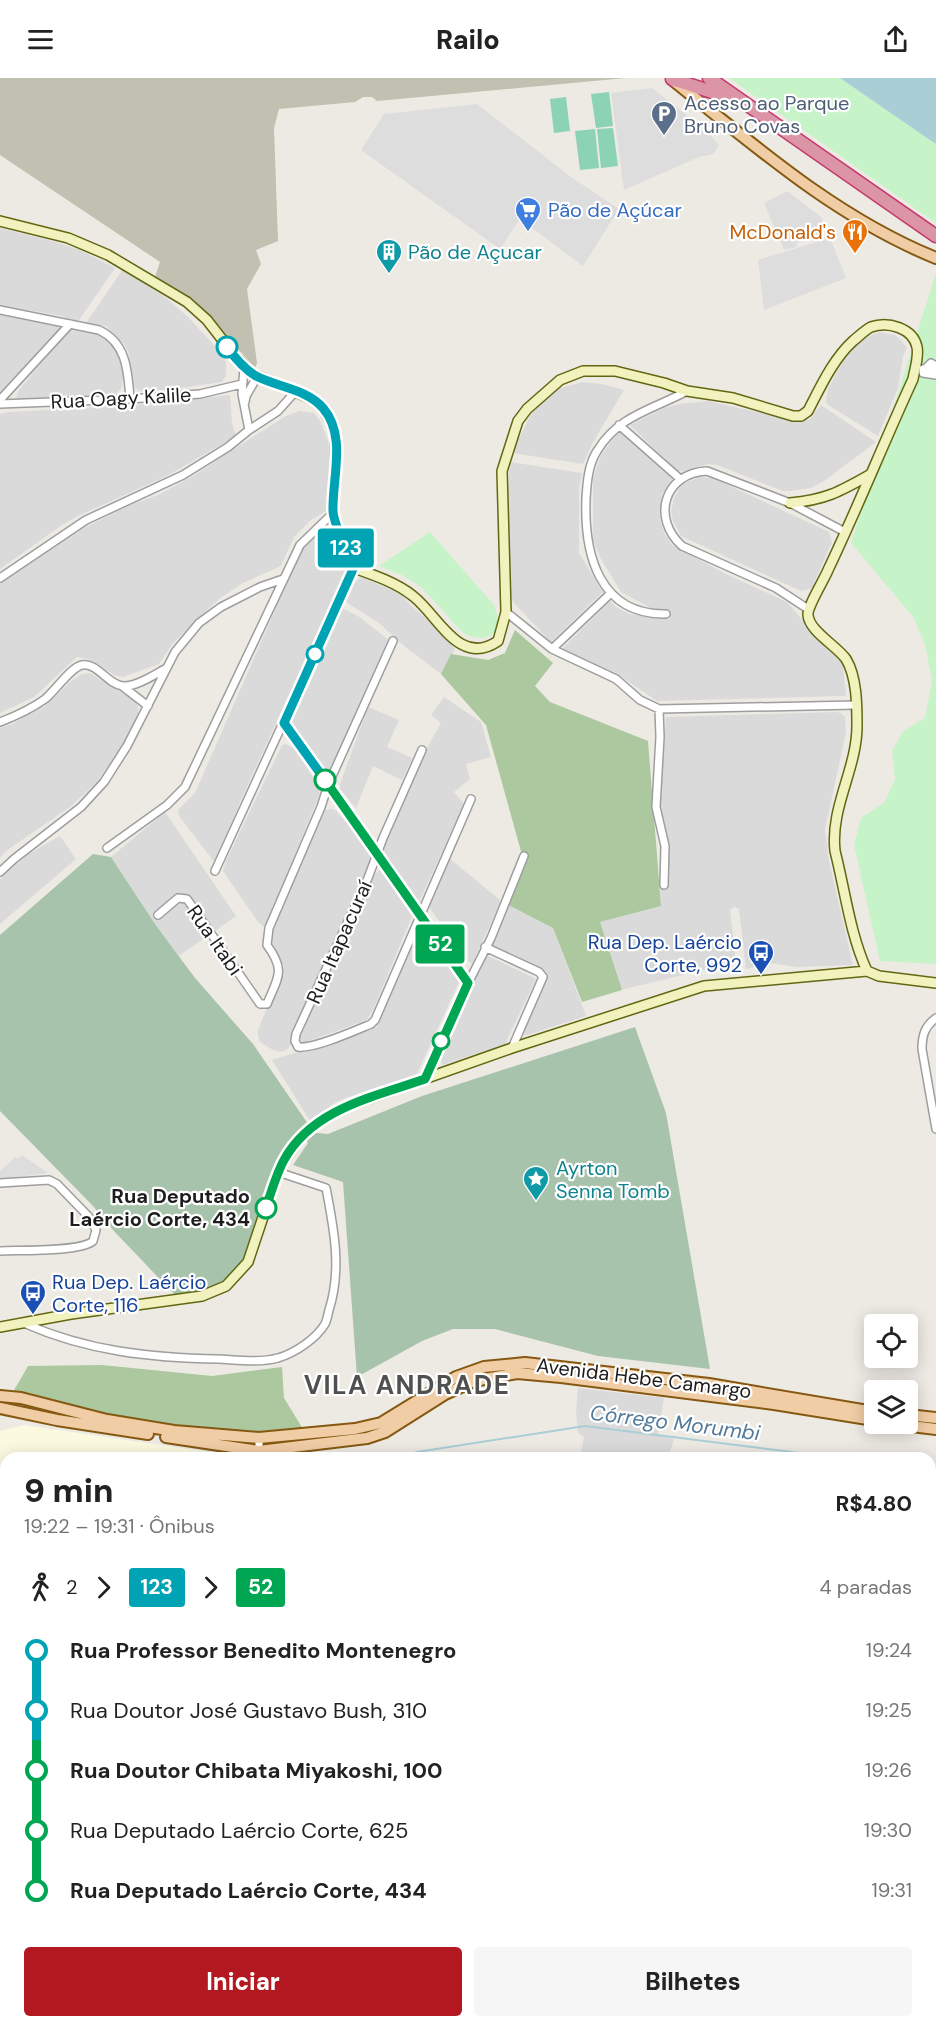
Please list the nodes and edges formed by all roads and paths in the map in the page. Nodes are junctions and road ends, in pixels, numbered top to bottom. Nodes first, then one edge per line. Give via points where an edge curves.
1 (671, 78) edge
2 (709, 78) edge
3 (743, 102) junction
4 (0, 221) edge
5 (936, 236) edge
6 (936, 258) edge
7 (0, 310) edge
8 (70, 324) junction
9 (244, 367) junction
10 (258, 377) junction
11 (242, 384) junction
12 (296, 391) junction
13 (687, 391) junction
14 (130, 399) junction
15 (0, 402) edge
16 (244, 408) junction
17 (619, 425) junction
18 (249, 430) junction
19 (871, 474) junction
20 (680, 478) junction
21 (790, 503) junction
22 (332, 514) junction
23 (845, 532) junction
24 (354, 567) junction
25 (0, 578) edge
26 (283, 579) junction
27 (611, 593) junction
28 (808, 609) junction
29 (506, 612) junction
30 (666, 614) dead end
31 (393, 641) dead end
32 (552, 649) junction
33 (165, 669) junction
34 (122, 686) junction
35 (856, 705) junction
36 (148, 706) junction
37 (659, 709) junction
38 (0, 722) edge
39 (284, 723) junction
40 (422, 750) dead end
41 (328, 784) junction
42 (471, 799) dead end
43 (107, 848) dead end
44 (377, 854) junction
45 (524, 856) dead end
46 (215, 871) dead end
47 (0, 872) edge
48 (664, 885) dead end
49 (158, 915) dead end
50 (421, 916) junction
51 (485, 947) junction
52 (867, 970) junction
53 (468, 983) junction
54 (936, 983) edge
55 (936, 1018) edge
56 (512, 1048) junction
57 (425, 1079) junction
58 (936, 1129) edge
59 (278, 1172) junction
60 (0, 1183) edge
61 (0, 1251) edge
62 (26, 1324) junction
63 (0, 1328) edge
64 (0, 1396) edge
65 (3, 1410) edge
66 (864, 1410) edge
67 (918, 1416) edge
68 (864, 1418) edge
69 (936, 1418) edge
70 (918, 1427) edge
71 (936, 1429) edge
72 (259, 1438) junction
73 (243, 1452) edge
74 (256, 1452) edge
75 (269, 1452) edge

1 - 3 highway
1 - 6 main road via 822,196 892,239
2 - 3 highway
3 - 5 highway
4 - 9 street via 68,238 108,255 187,302 207,320
7 - 8 street
8 - 14 street via 108,334 119,346 124,354
8 - 15 street
9 - 10 street
9 - 11 street
10 - 12 street
10 - 16 street via 246,396
11 - 14 street, Rua Oagy Kalile via 200,394
11 - 16 street
12 - 18 street via 278,411
12 - 22 street via 322,406 335,434
13 - 17 street
13 - 19 street via 733,398 801,416 851,343 871,327 889,325 905,329 917,345 917,364
13 - 29 street via 615,371 592,370 567,376 527,409 518,421 501,478
14 - 15 street, Rua Oagy Kalile
16 - 18 street
17 - 20 street
17 - 27 street via 596,452 587,489 588,547 600,578
18 - 25 street via 183,475 86,520
19 - 21 street via 832,496
19 - 23 street
20 - 21 street via 699,471 716,472
20 - 28 street via 669,493 665,508 667,527 676,541 785,592
21 - 23 street
22 - 24 street
22 - 26 street via 300,544
23 - 28 street
24 - 29 street via 412,594 452,639 471,648 498,641
24 - 39 street
26 - 33 street via 221,607 199,623
26 - 43 street via 185,787 167,805
27 - 30 street via 632,608 652,615
27 - 32 street
28 - 35 street via 810,622 845,657
29 - 32 street
31 - 41 street
32 - 37 street via 616,679 640,700
33 - 34 street
33 - 36 street
34 - 36 street
34 - 38 street via 82,665 45,699
35 - 37 street
35 - 52 street via 857,741 833,837
36 - 47 street via 104,782 81,807
37 - 48 street via 656,807 665,846
39 - 41 street
39 - 46 street
40 - 44 street, Rua Itapacuraí
41 - 44 street
41 - 49 street, Rua Itabi via 269,927 267,945 279,970 267,1004 260,1004 187,899 178,897
42 - 50 street
44 - 50 street
44 - 50 street, Rua Itapacuraí via 297,1034 298,1047 375,1020
45 - 51 street
50 - 53 street
51 - 53 street
51 - 56 street via 543,977
52 - 54 street via 879,976
52 - 56 street via 704,986
53 - 57 street
55 - 58 street via 925,1030 922,1049
56 - 57 street
57 - 59 street via 345,1107 317,1123 300,1138
59 - 62 street via 248,1262 226,1286 202,1296
59 - 62 street via 326,1188 336,1255 334,1294 325,1323 308,1342 288,1355 255,1360 138,1355 88,1346
60 - 61 street via 48,1180 57,1184 89,1217 96,1230 91,1244
62 - 63 street
64 - 72 main road, Avenida Hebe Camargo via 107,1420
65 - 73 main road, Avenida Hebe Camargo
66 - 72 main road, Avenida Hebe Camargo via 709,1384 525,1363 484,1367 456,1377 381,1423
67 - 69 main road
68 - 75 main road, Avenida Hebe Camargo via 517,1373 474,1381 445,1394 385,1432 367,1438
70 - 71 main road
72 - 74 street

